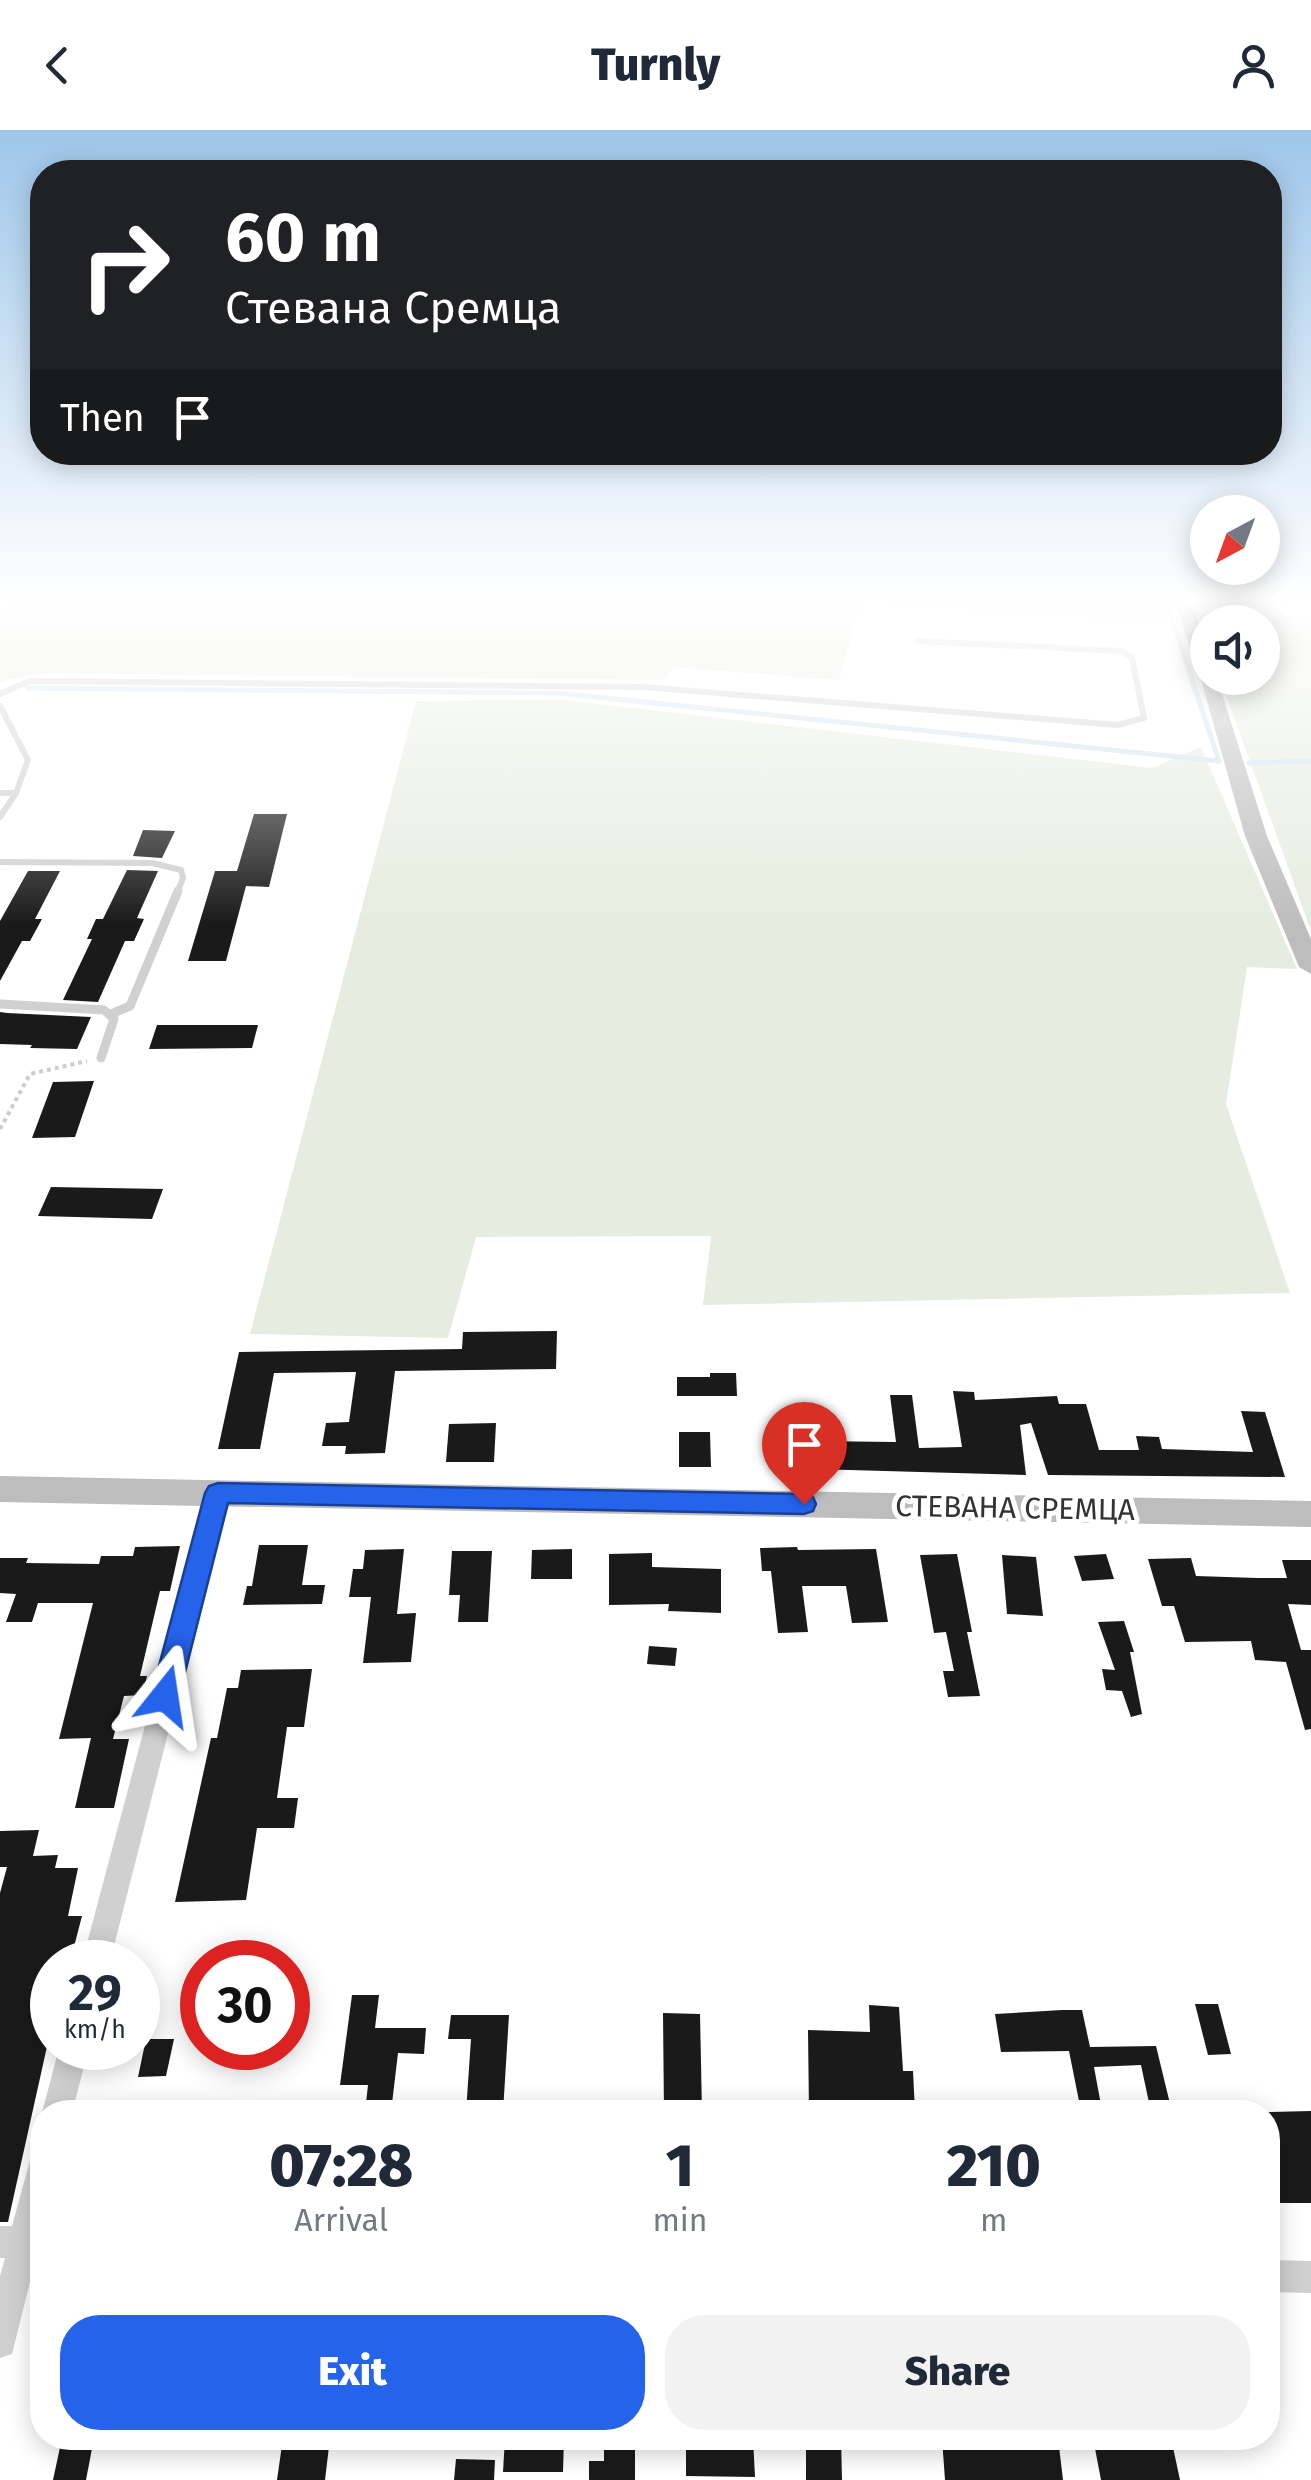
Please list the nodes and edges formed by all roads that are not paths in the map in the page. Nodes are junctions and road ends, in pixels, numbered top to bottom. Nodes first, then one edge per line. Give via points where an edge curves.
1 (851, 705) edge
2 (1141, 705) edge
3 (1217, 705) edge
4 (0, 706) edge
5 (0, 793) edge
6 (16, 793) junction
7 (0, 817) edge
8 (0, 862) edge
9 (1308, 957) edge
10 (0, 1004) edge
11 (111, 1014) junction
12 (101, 1058) road end
13 (0, 1489) edge
14 (218, 1493) junction
15 (1311, 1514) edge
16 (102, 1940) edge
17 (68, 2070) edge
18 (60, 2100) edge
19 (30, 2212) edge
20 (22, 2242) edge
21 (1280, 2276) edge
22 (1311, 2277) edge
23 (0, 2342) edge

1 - 2 lane via 1118,725 1144,718
3 - 9 main road via 1256,836
4 - 6 lane via 28,760
5 - 6 lane
6 - 7 lane
8 - 11 lane via 152,863 181,870 184,878 130,1006
10 - 11 lane via 82,1006
11 - 12 lane via 114,1025
13 - 14 main road, СТЕВАНА СРЕМЦА
14 - 15 main road, СТЕВАНА СРЕМЦА
14 - 16 street
17 - 18 street
19 - 20 street
20 - 23 street
21 - 22 street

